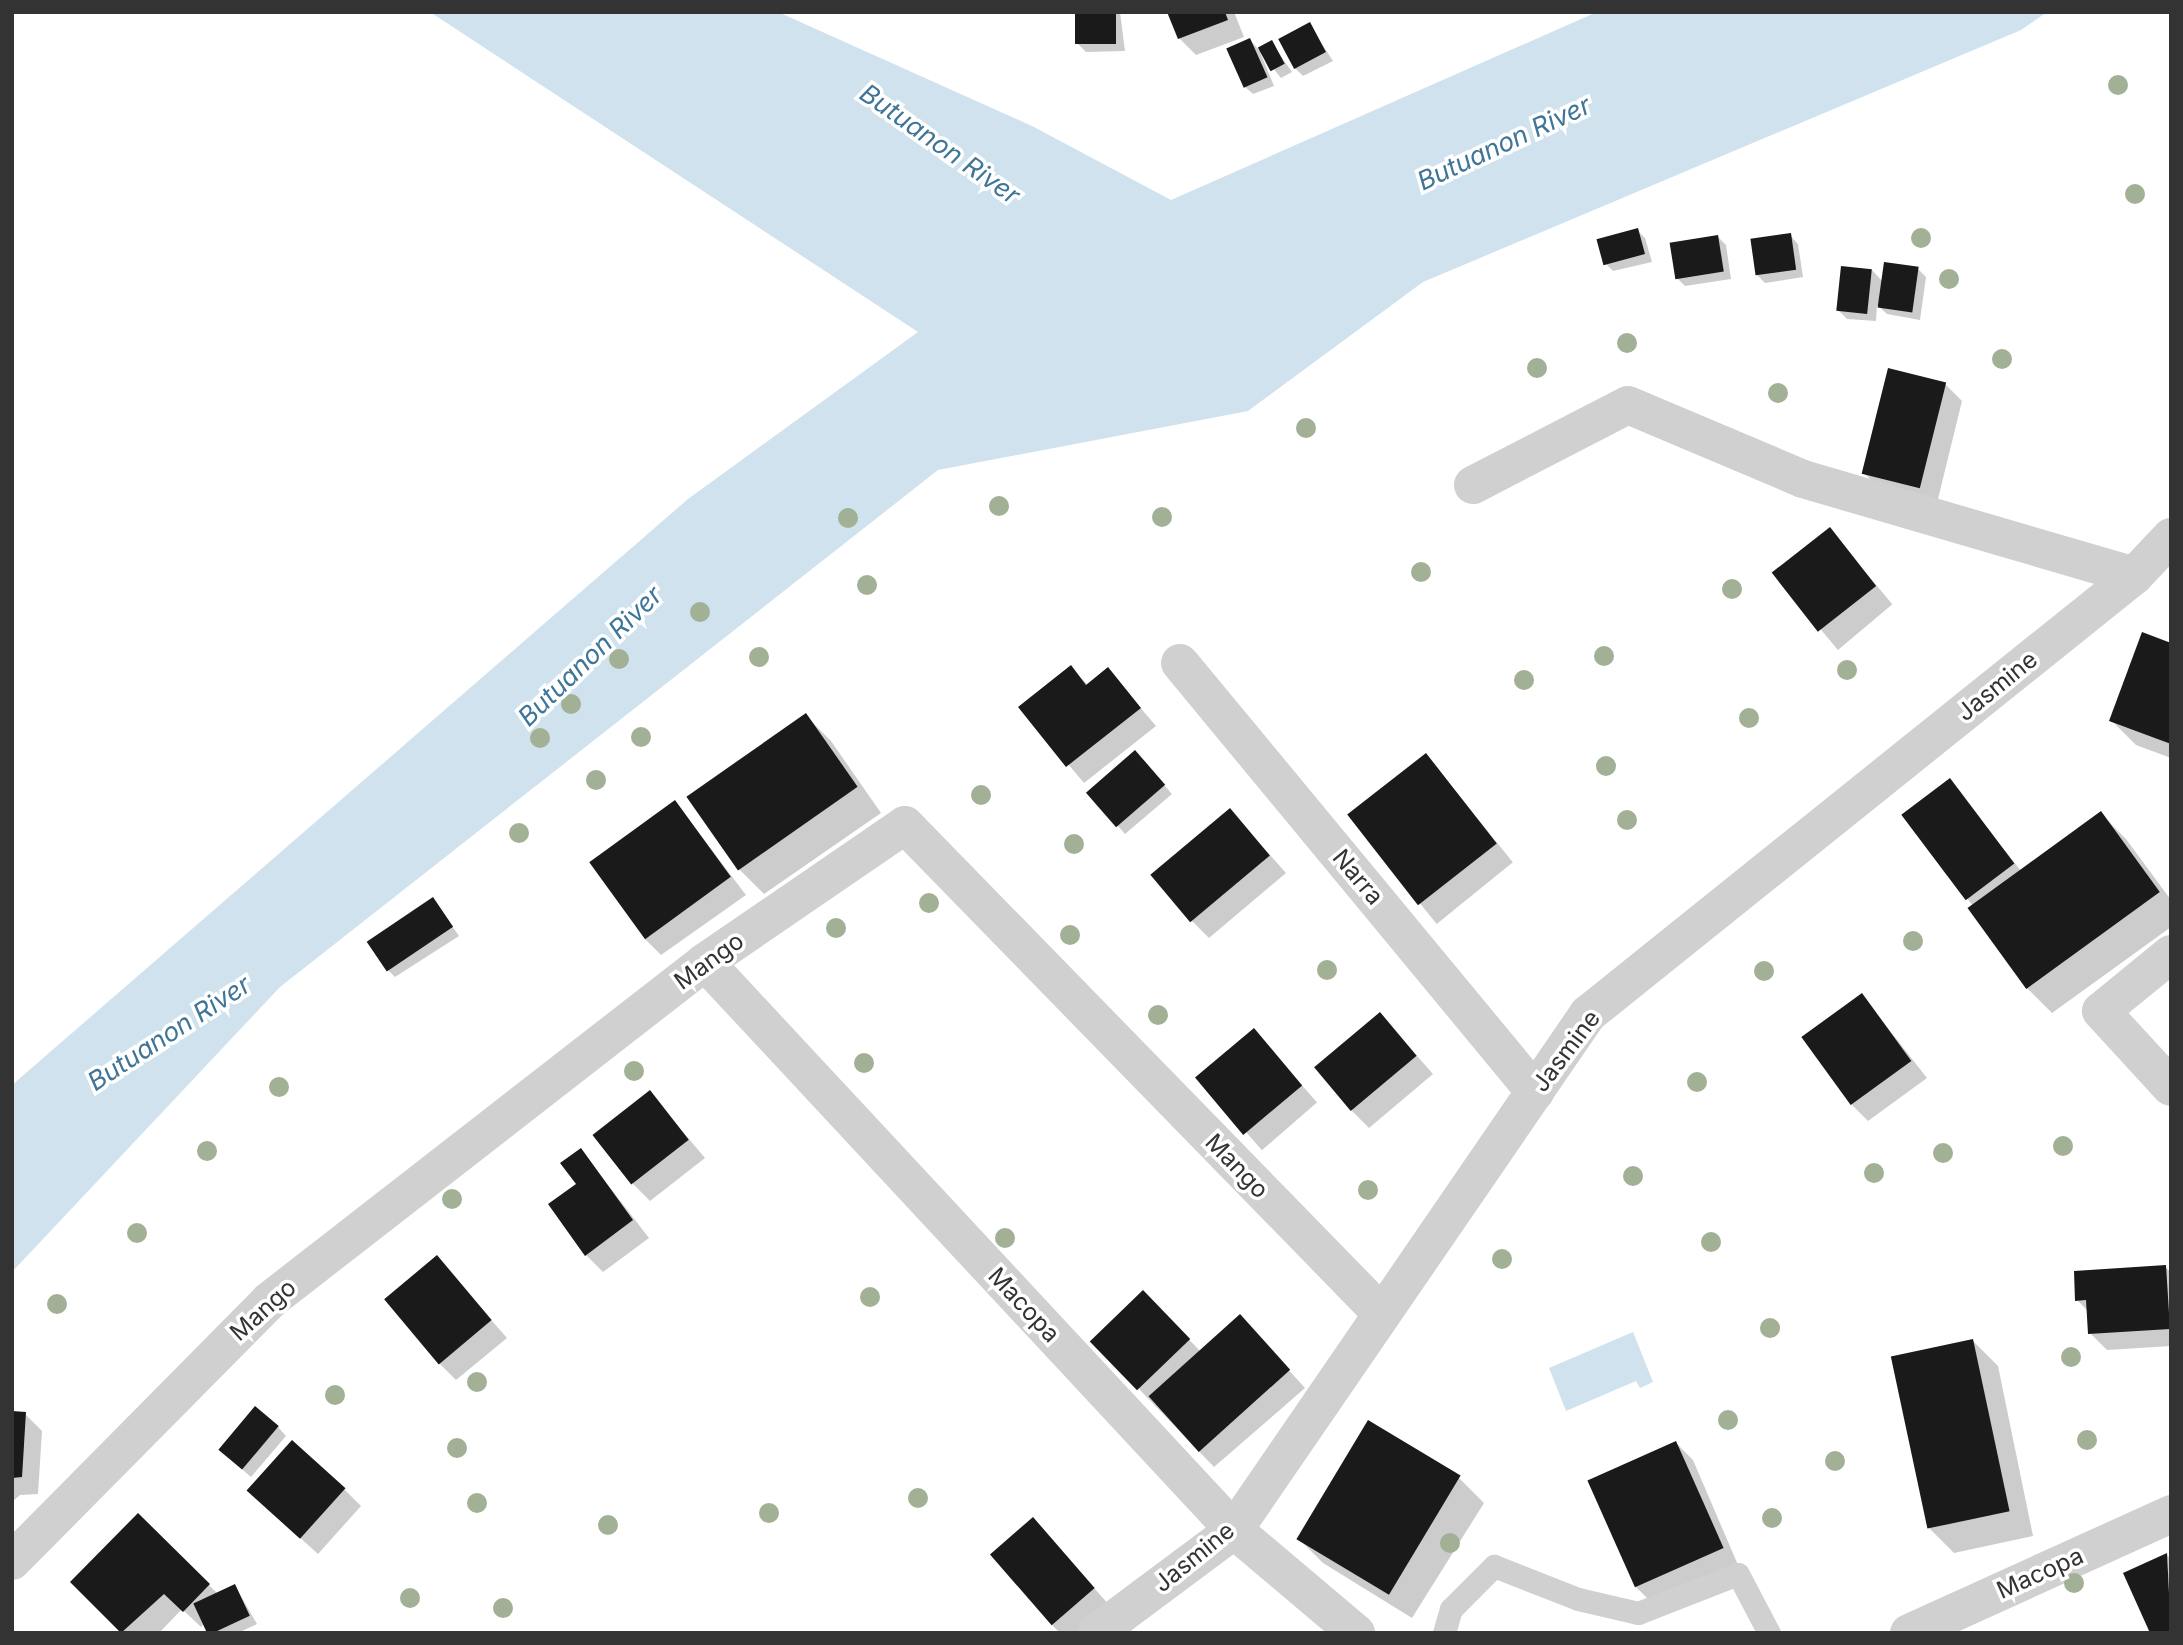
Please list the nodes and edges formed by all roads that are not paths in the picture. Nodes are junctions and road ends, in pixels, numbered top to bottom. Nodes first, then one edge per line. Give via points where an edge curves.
1 (1473, 485) dead end
2 (2159, 556) edge
3 (1180, 663) dead end
4 (2171, 954) edge
5 (705, 962) junction
6 (2171, 1087) edge
7 (1535, 1092) junction
8 (1382, 1314) junction
9 (2171, 1514) edge
10 (1234, 1530) junction
11 (12, 1561) edge
12 (1639, 1623) edge
13 (1096, 1633) edge
14 (1356, 1633) edge
15 (1444, 1633) edge
16 (1769, 1633) edge
17 (1909, 1633) edge

1 - 2 street via 1628,405 1803,479
2 - 7 street, Jasmine via 1588,1014
3 - 7 street, Narra
4 - 6 street via 2101,1011
5 - 8 street, Mango via 905,825
5 - 10 street, Macopa
5 - 11 street, Mango via 269,1301
7 - 8 street, Jasmine
8 - 10 street, Jasmine
9 - 17 street, Macopa
10 - 13 street, Jasmine
10 - 14 street, Macopa
12 - 15 lane via 1494,1566 1451,1609
12 - 16 lane via 1738,1574

